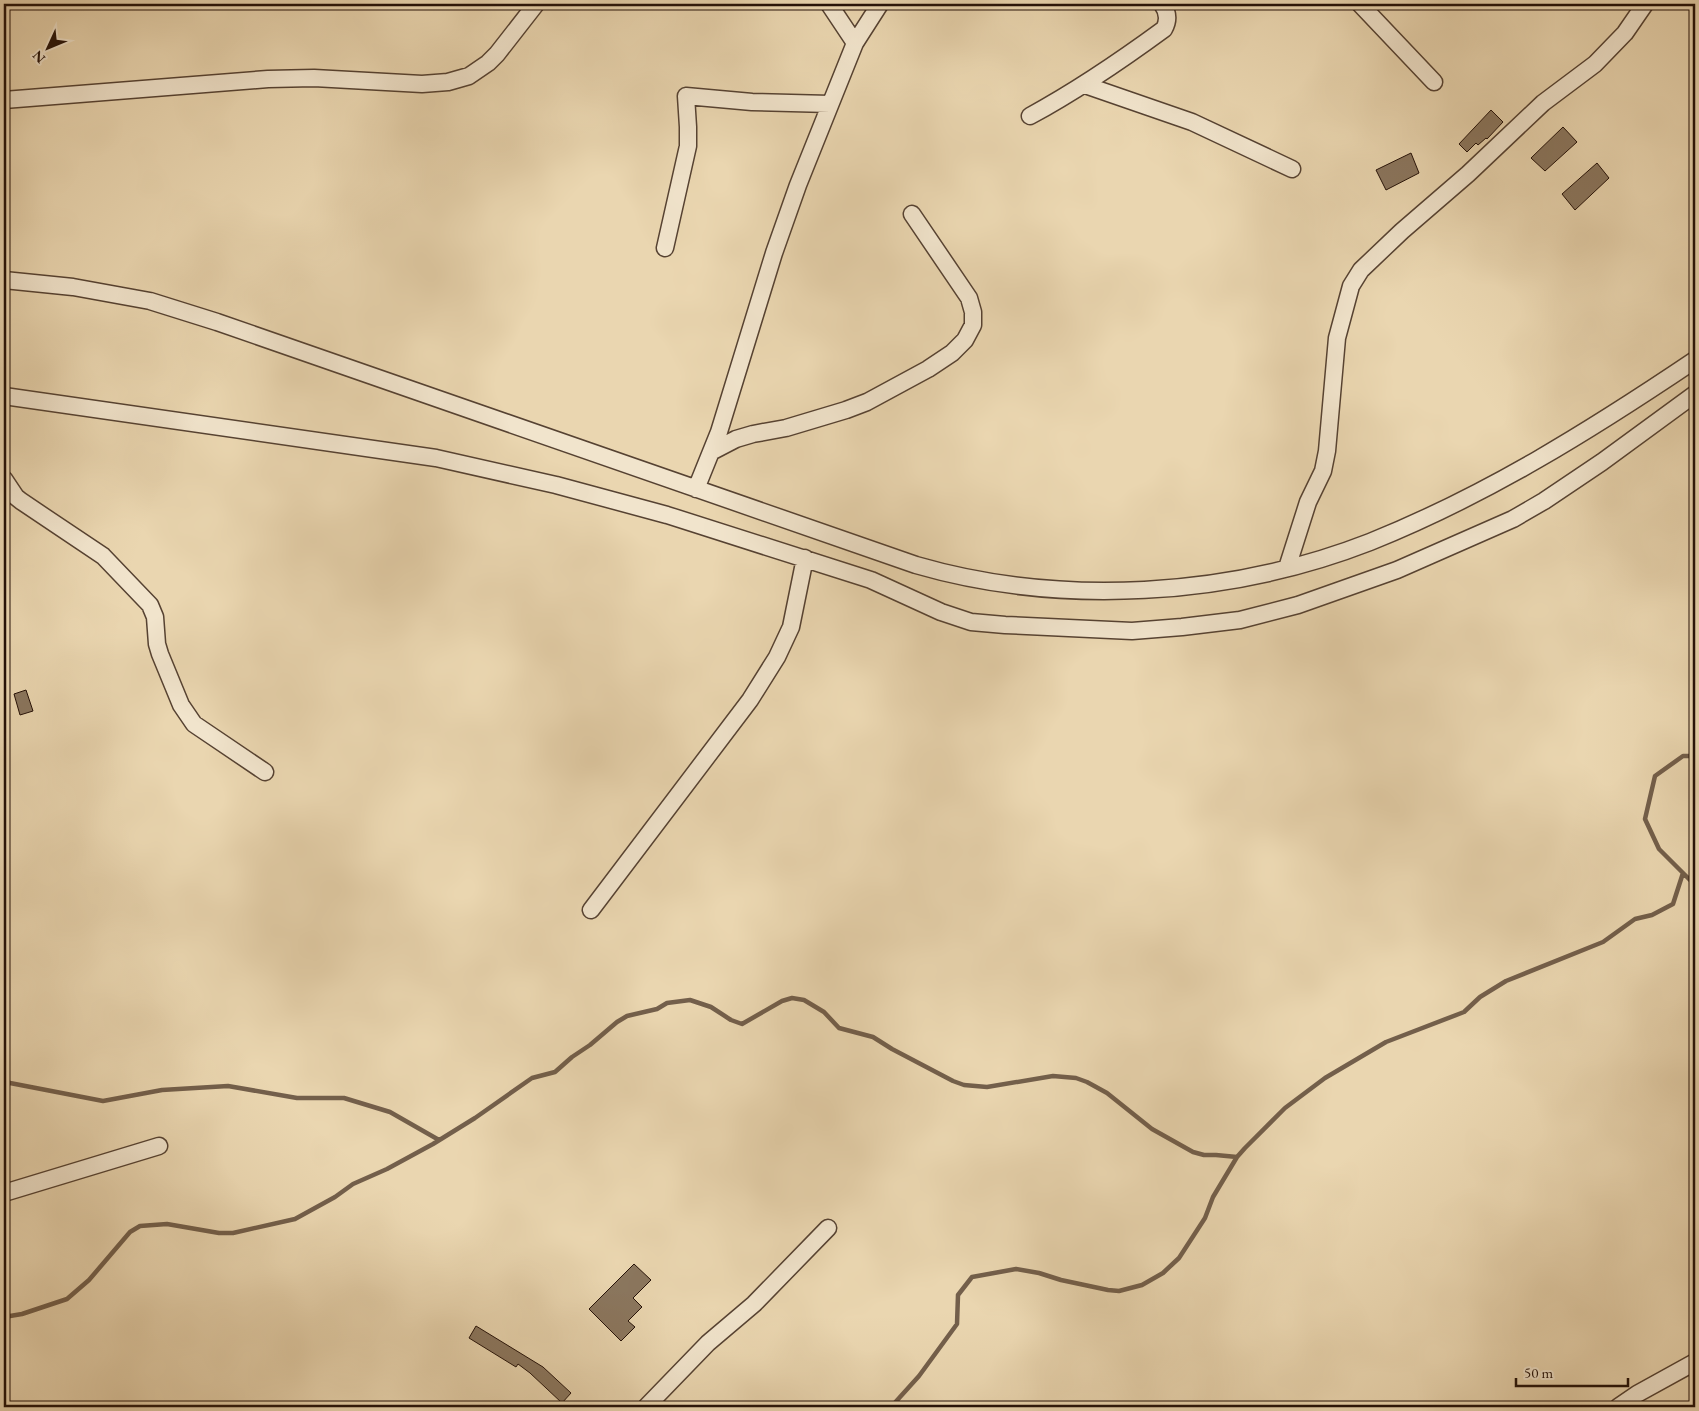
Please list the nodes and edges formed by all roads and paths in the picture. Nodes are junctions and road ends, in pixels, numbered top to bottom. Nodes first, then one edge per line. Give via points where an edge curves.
1 (536, 4) edge
2 (830, 4) edge
3 (880, 4) edge
4 (1162, 4) edge
5 (1360, 4) edge
6 (1645, 4) edge
7 (855, 44) junction
8 (1434, 82) dead end
9 (1085, 85) junction
10 (4, 100) edge
11 (830, 104) junction
12 (1030, 116) dead end
13 (1292, 169) dead end
14 (912, 214) dead end
15 (665, 248) dead end
16 (4, 280) edge
17 (1695, 360) edge
18 (1695, 394) edge
19 (4, 396) edge
20 (711, 452) junction
21 (4, 479) edge
22 (696, 488) junction
23 (805, 558) junction
24 (1287, 568) junction
25 (265, 772) dead end
26 (592, 910) dead end
27 (159, 1146) dead end
28 (4, 1193) edge
29 (828, 1228) dead end
30 (1695, 1362) edge
31 (646, 1407) edge
32 (1618, 1407) edge

1 - 10 street via 488,63 469,76 448,82 268,79
2 - 7 street
3 - 7 street
4 - 9 street via 1168,16 1164,29
5 - 8 street
6 - 24 street via 1625,33 1594,64 1543,103 1356,276 1337,338 1323,471 1308,502
7 - 11 street
9 - 12 street
9 - 13 street via 1192,122
11 - 15 street via 686,96 688,146
11 - 20 street via 774,253
14 - 20 street via 968,298 973,312 972,325 965,340 952,353 867,402 794,426 736,439
16 - 22 street via 73,287 150,301
17 - 24 street via 1570,442 1435,514 1369,542
18 - 23 street via 1602,462 1514,519 1397,570 1298,605 1240,620 1132,631 970,622 871,580
19 - 23 street via 436,458 556,485 667,515
20 - 22 street
21 - 25 street via 16,497 103,556 144,597 155,617 160,654 187,716
22 - 24 street via 916,565 1006,585 1117,591 1202,584
23 - 26 street via 791,627 777,657 750,700
27 - 28 street
29 - 31 street
30 - 32 street

